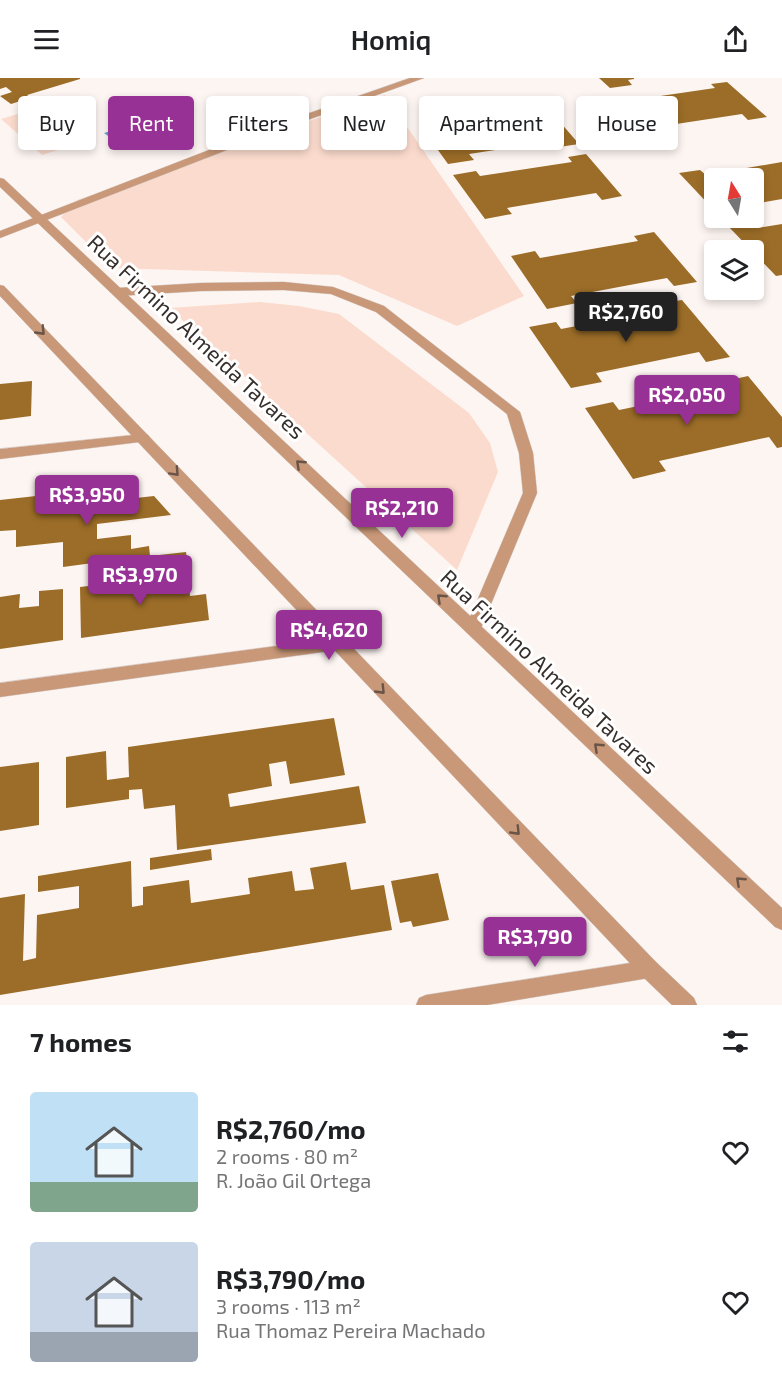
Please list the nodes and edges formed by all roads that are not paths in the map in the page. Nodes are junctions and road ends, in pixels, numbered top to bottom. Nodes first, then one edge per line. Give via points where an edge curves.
1 (419, 78) edge
2 (0, 181) edge
3 (41, 219) junction
4 (0, 235) edge
5 (0, 289) edge
6 (117, 292) junction
7 (143, 438) junction
8 (0, 453) edge
9 (473, 629) junction
10 (337, 644) junction
11 (0, 690) edge
12 (782, 921) edge
13 (650, 969) junction
14 (426, 1005) edge
15 (687, 1005) edge

1 - 3 street via 262,133
2 - 3 street, Rua Firmino Almeida Tavares
3 - 4 street
3 - 6 street, Rua Firmino Almeida Tavares
5 -> 7 street
9 -> 6 street, Rua Firmino Almeida Tavares
6 - 9 street via 284,286 333,291 380,309 513,412 526,453 530,493
7 - 8 street
7 -> 10 street
12 -> 9 street, Rua Firmino Almeida Tavares
10 - 11 street
10 -> 13 street
13 - 14 street
13 - 15 street

